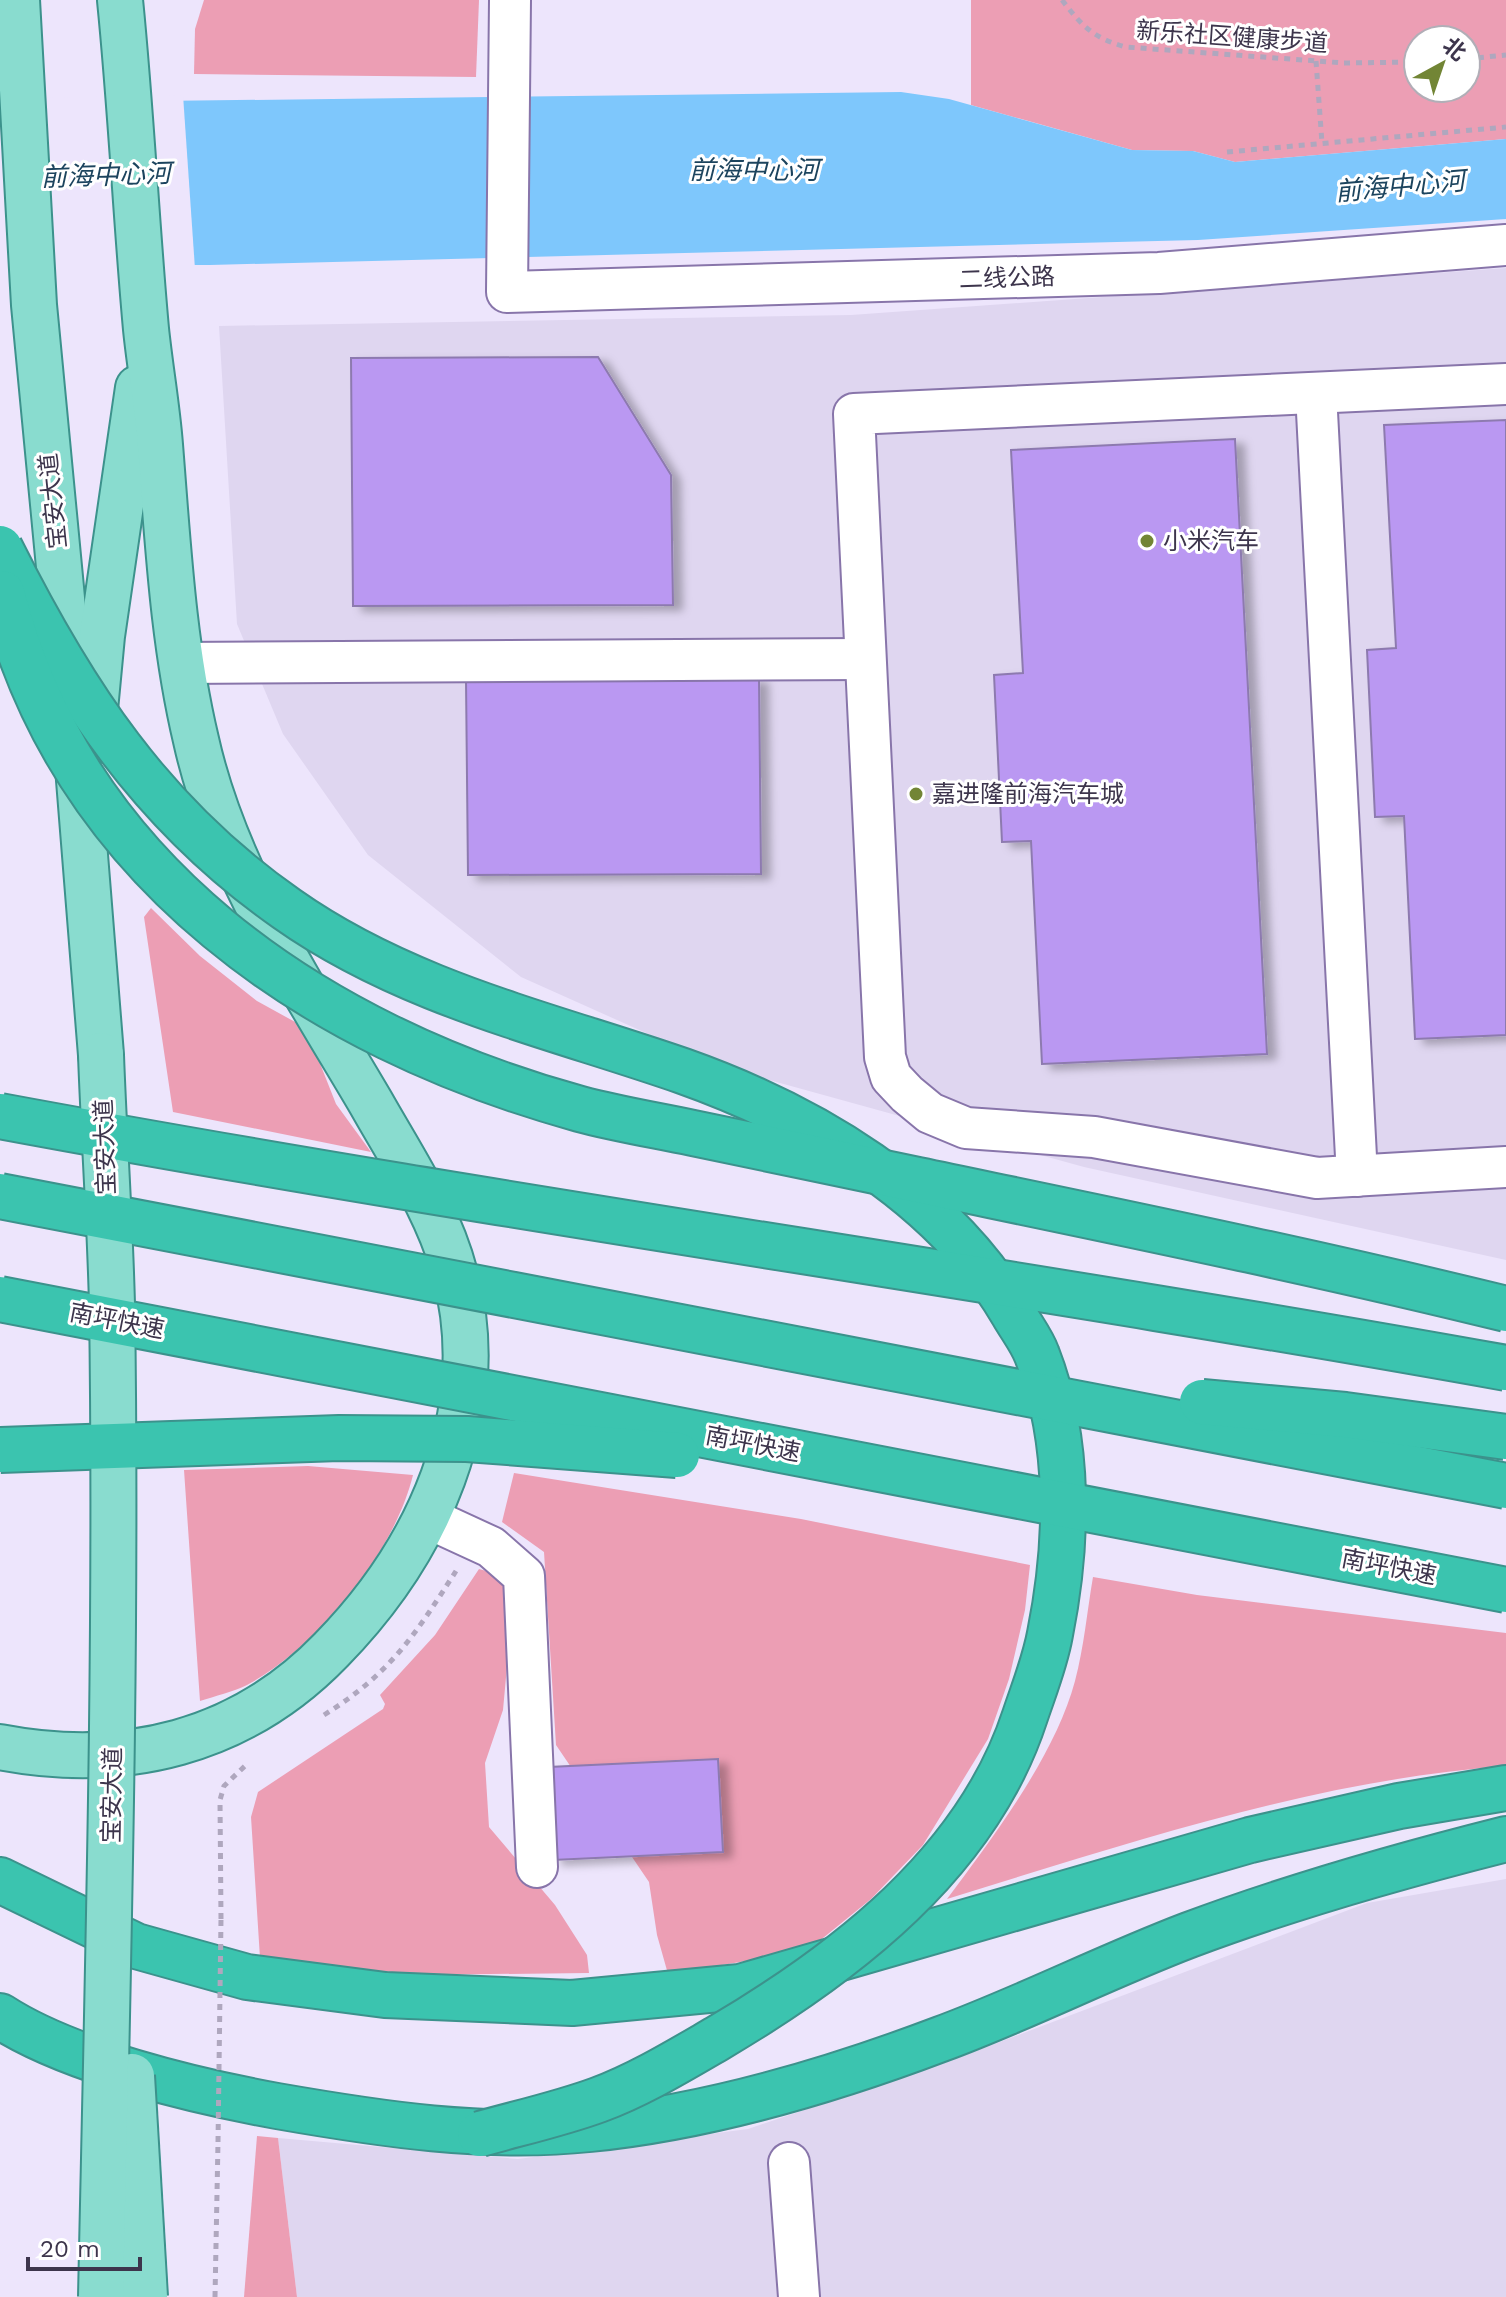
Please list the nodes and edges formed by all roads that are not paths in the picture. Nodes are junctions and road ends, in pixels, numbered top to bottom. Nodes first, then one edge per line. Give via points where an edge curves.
1 (510, 0) edge
2 (121, 3) edge
3 (18, 6) edge
4 (1506, 245) edge
5 (145, 313) junction
6 (1506, 384) edge
7 (1316, 393) junction
8 (0, 548) edge
9 (0, 585) edge
10 (864, 659) junction
11 (181, 663) junction
12 (85, 838) junction
13 (0, 1116) edge
14 (1506, 1167) edge
15 (1357, 1176) junction
16 (0, 1196) edge
17 (0, 1299) edge
18 (1506, 1309) edge
19 (1506, 1368) edge
20 (958, 1380) junction
21 (1506, 1437) edge
22 (0, 1450) edge
23 (937, 1480) junction
24 (1506, 1486) edge
25 (428, 1518) junction
26 (1506, 1590) edge
27 (0, 1747) edge
28 (113, 1769) junction
29 (1506, 1788) edge
30 (1506, 1839) edge
31 (537, 1867) dead end
32 (0, 1880) edge
33 (0, 2016) edge
34 (480, 2134) junction
35 (789, 2163) dead end
36 (101, 2297) edge
37 (145, 2297) edge
38 (799, 2297) edge

1 - 4 street, 二线公路 via 507,283 1159,273
2 - 5 main road
3 - 12 main road, 宝安大道 via 34,305
5 - 11 main road
5 - 12 main road via 102,636
6 - 7 street
7 - 10 street via 854,414
7 - 15 street
8 - 34 highway, bridge via 80,692 133,768 200,842 288,910 377,963 468,1003 687,1073 770,1107 845,1149 922,1204 989,1272 1037,1354 1059,1445 1063,1521 1050,1639 1018,1739 972,1821 910,1896 848,1953 777,2003 600,2100
9 - 18 highway, bridge via 26,672 61,743 101,809 164,880 247,954 336,1011 441,1063 581,1109
10 - 11 street
10 - 15 street via 885,1057 891,1077 907,1094 930,1113 966,1128 1094,1137 1317,1178
11 - 25 main road via 196,745 253,893 418,1183 455,1274 465,1329 465,1384 457,1432
12 - 28 main road, 宝安大道, bridge via 111,1301
13 - 19 highway, bridge via 296,1171
14 - 15 street
16 - 20 highway, bridge
17 - 23 highway, 南坪快速, bridge
20 - 21 highway, bridge via 1345,1415
20 - 24 highway, bridge
22 - 23 highway, bridge via 339,1438 467,1439
23 - 26 highway, 南坪快速, bridge
25 - 27 main road via 384,1591 315,1667 218,1731 164,1748 102,1755 49,1756
25 - 31 street via 491,1547 524,1576
28 - 36 main road, 宝安大道, bridge
28 - 37 main road, bridge
29 - 32 highway via 1250,1840 740,1987 572,2003 385,1995 247,1977 136,1946
30 - 34 highway, bridge via 1301,1896 1187,1936 943,2039 829,2078 715,2108 591,2129
33 - 34 highway via 115,2065 232,2098
35 - 38 street

